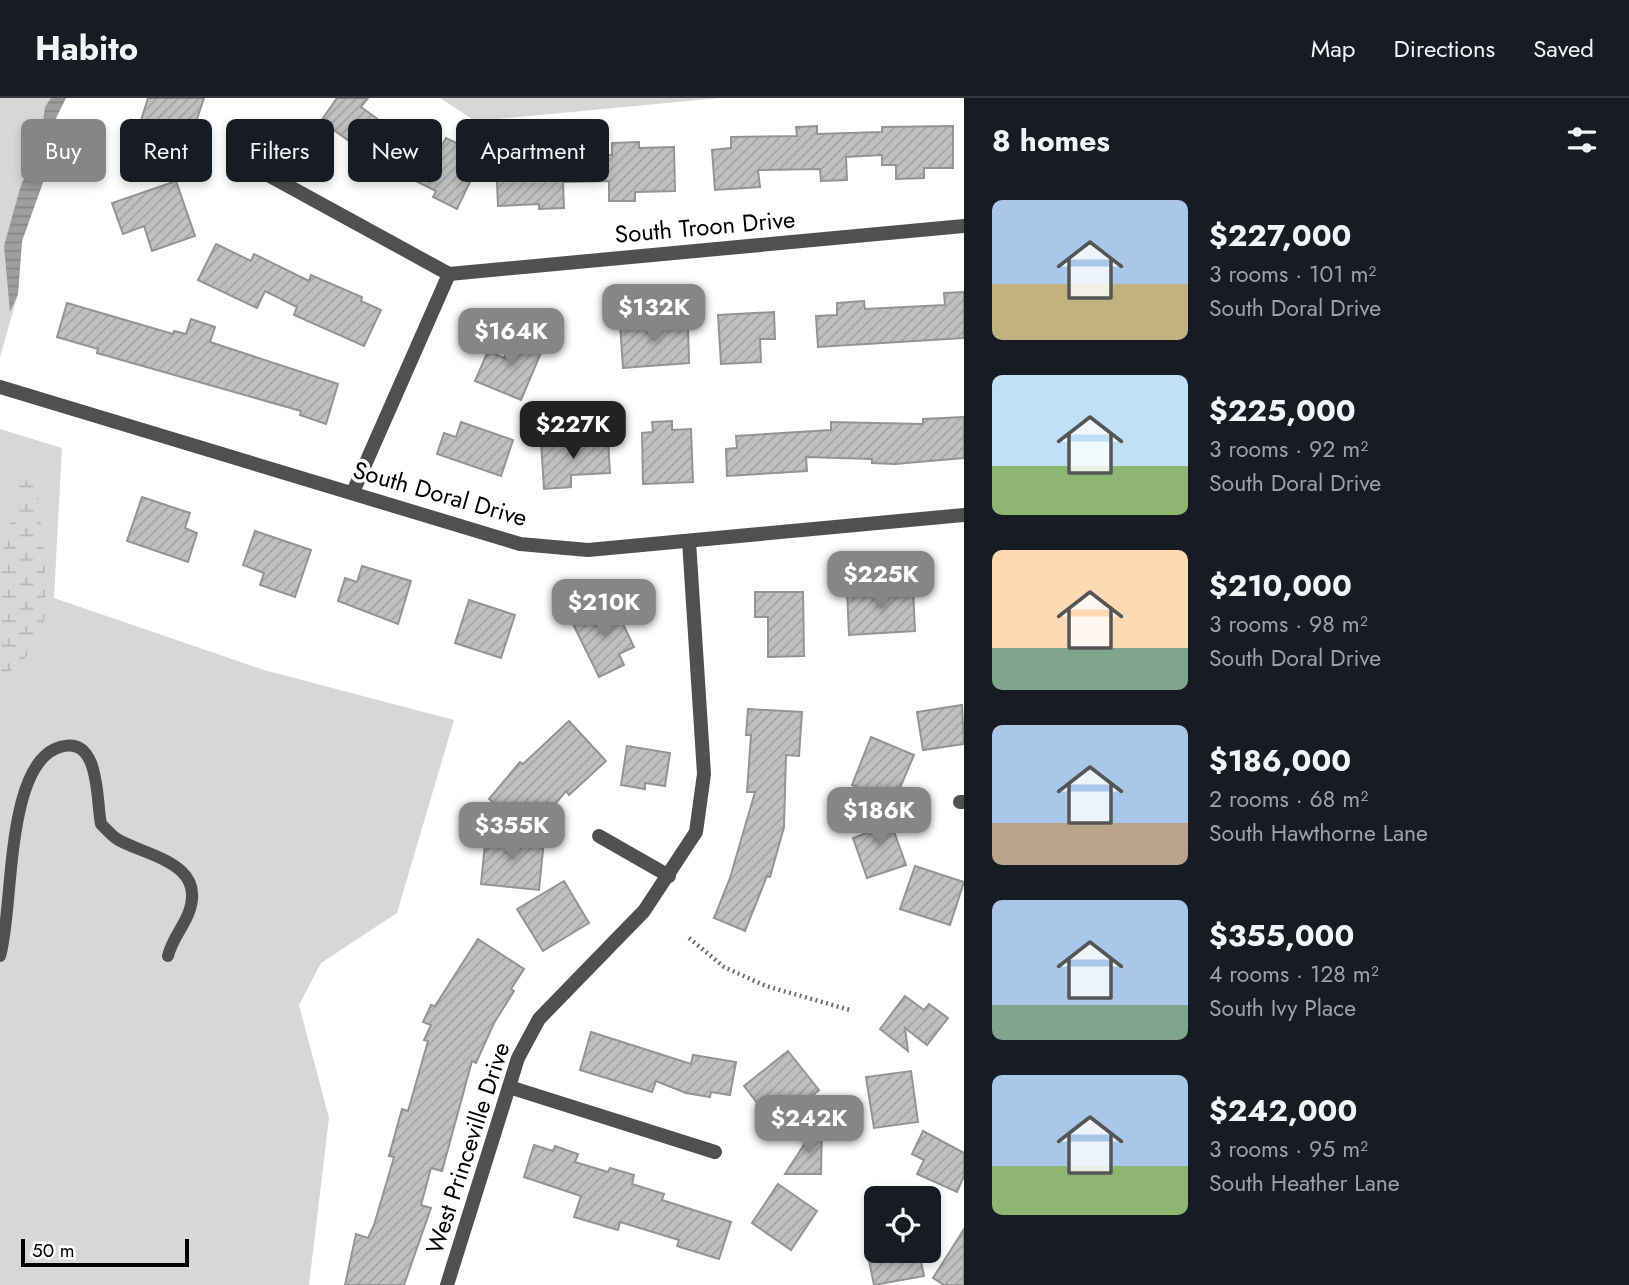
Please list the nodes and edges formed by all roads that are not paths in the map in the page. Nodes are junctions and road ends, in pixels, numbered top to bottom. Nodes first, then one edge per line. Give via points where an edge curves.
1 (281, 182) edge
2 (964, 226) edge
3 (449, 274) junction
4 (0, 387) edge
5 (353, 492) junction
6 (964, 515) edge
7 (689, 541) junction
8 (599, 836) dead end
9 (669, 876) junction
10 (0, 956) edge
11 (168, 956) dead end
12 (509, 1087) junction
13 (715, 1152) dead end
14 (447, 1285) edge

1 - 3 street
2 - 3 street, South Troon Drive
3 - 5 street
4 - 5 street, South Doral Drive
5 - 7 street, South Doral Drive via 520,544 588,550
6 - 7 street, South Doral Drive
7 - 9 street, West Princeville Drive via 704,774 696,832
8 - 9 street
9 - 12 street, West Princeville Drive via 644,911 539,1019
10 - 11 lane via 7,934 8,875 26,791 41,759 68,744 82,750 95,766 101,824 117,839 167,859 184,873 192,895 189,911
12 - 13 street
12 - 14 street, West Princeville Drive

